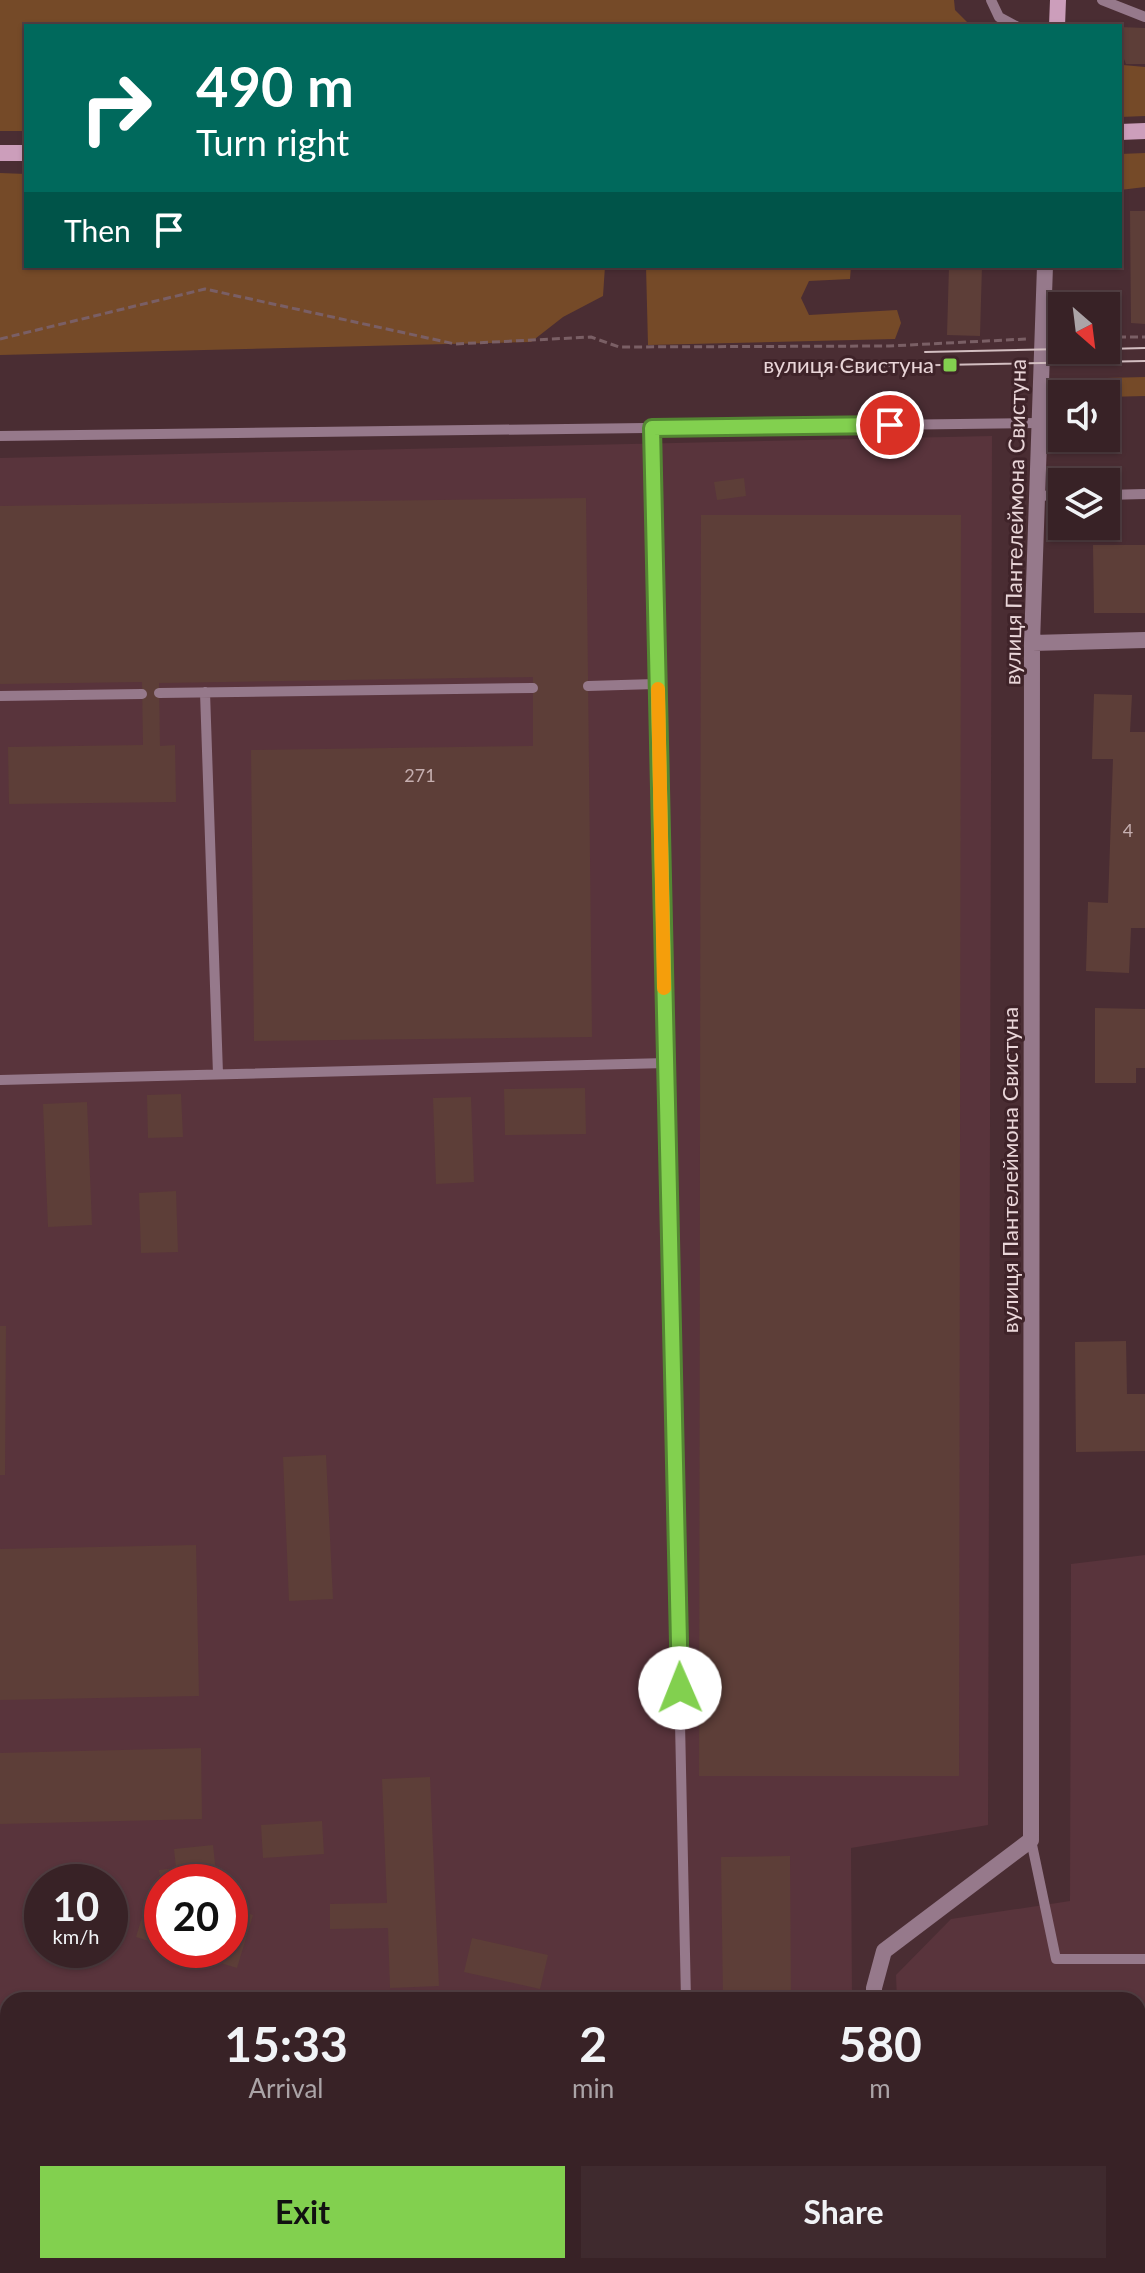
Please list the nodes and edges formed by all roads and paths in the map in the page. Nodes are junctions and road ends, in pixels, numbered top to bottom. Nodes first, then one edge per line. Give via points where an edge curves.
1 (991, 0) edge
2 (1058, 0) edge
3 (1102, 0) edge
4 (1145, 17) edge
5 (1012, 24) edge
6 (1057, 24) edge
7 (1145, 131) edge
8 (1122, 132) edge
9 (0, 153) edge
10 (24, 153) edge
11 (1045, 268) edge
12 (1120, 337) edge
13 (1145, 337) edge
14 (1042, 338) junction
15 (0, 339) edge
16 (1039, 423) junction
17 (652, 428) junction
18 (0, 436) edge
19 (1145, 494) edge
20 (1120, 495) edge
21 (1036, 496) junction
22 (1048, 496) edge
23 (1145, 640) edge
24 (1032, 643) junction
25 (655, 684) dead end
26 (588, 686) dead end
27 (533, 688) dead end
28 (205, 692) junction
29 (159, 693) dead end
30 (142, 694) dead end
31 (0, 696) edge
32 (666, 1063) junction
33 (218, 1074) junction
34 (0, 1080) edge
35 (1031, 1840) junction
36 (1145, 1959) edge
37 (686, 1992) edge
38 (874, 1992) edge

1 - 5 lane via 999,17
2 - 6 main road
3 - 4 lane
7 - 8 main road
9 - 10 main road
11 - 14 street, вулиця Пантелеймона Свистуна
12 - 13 path
14 - 15 path via 889,346 619,347 591,337 455,344 205,289
14 - 16 street, вулиця Пантелеймона Свистуна
16 - 17 lane
16 - 21 street, вулиця Пантелеймона Свистуна
17 - 18 lane
17 - 32 lane
19 - 20 lane
21 - 22 lane
21 - 24 street, вулиця Пантелеймона Свистуна
23 - 24 street
24 - 35 street, вулиця Пантелеймона Свистуна
25 - 26 lane
27 - 28 lane
28 - 29 lane
28 - 33 lane
30 - 31 lane
32 - 33 lane
32 - 37 lane
33 - 34 lane
35 - 36 lane via 1056,1959
35 - 38 street via 884,1951

